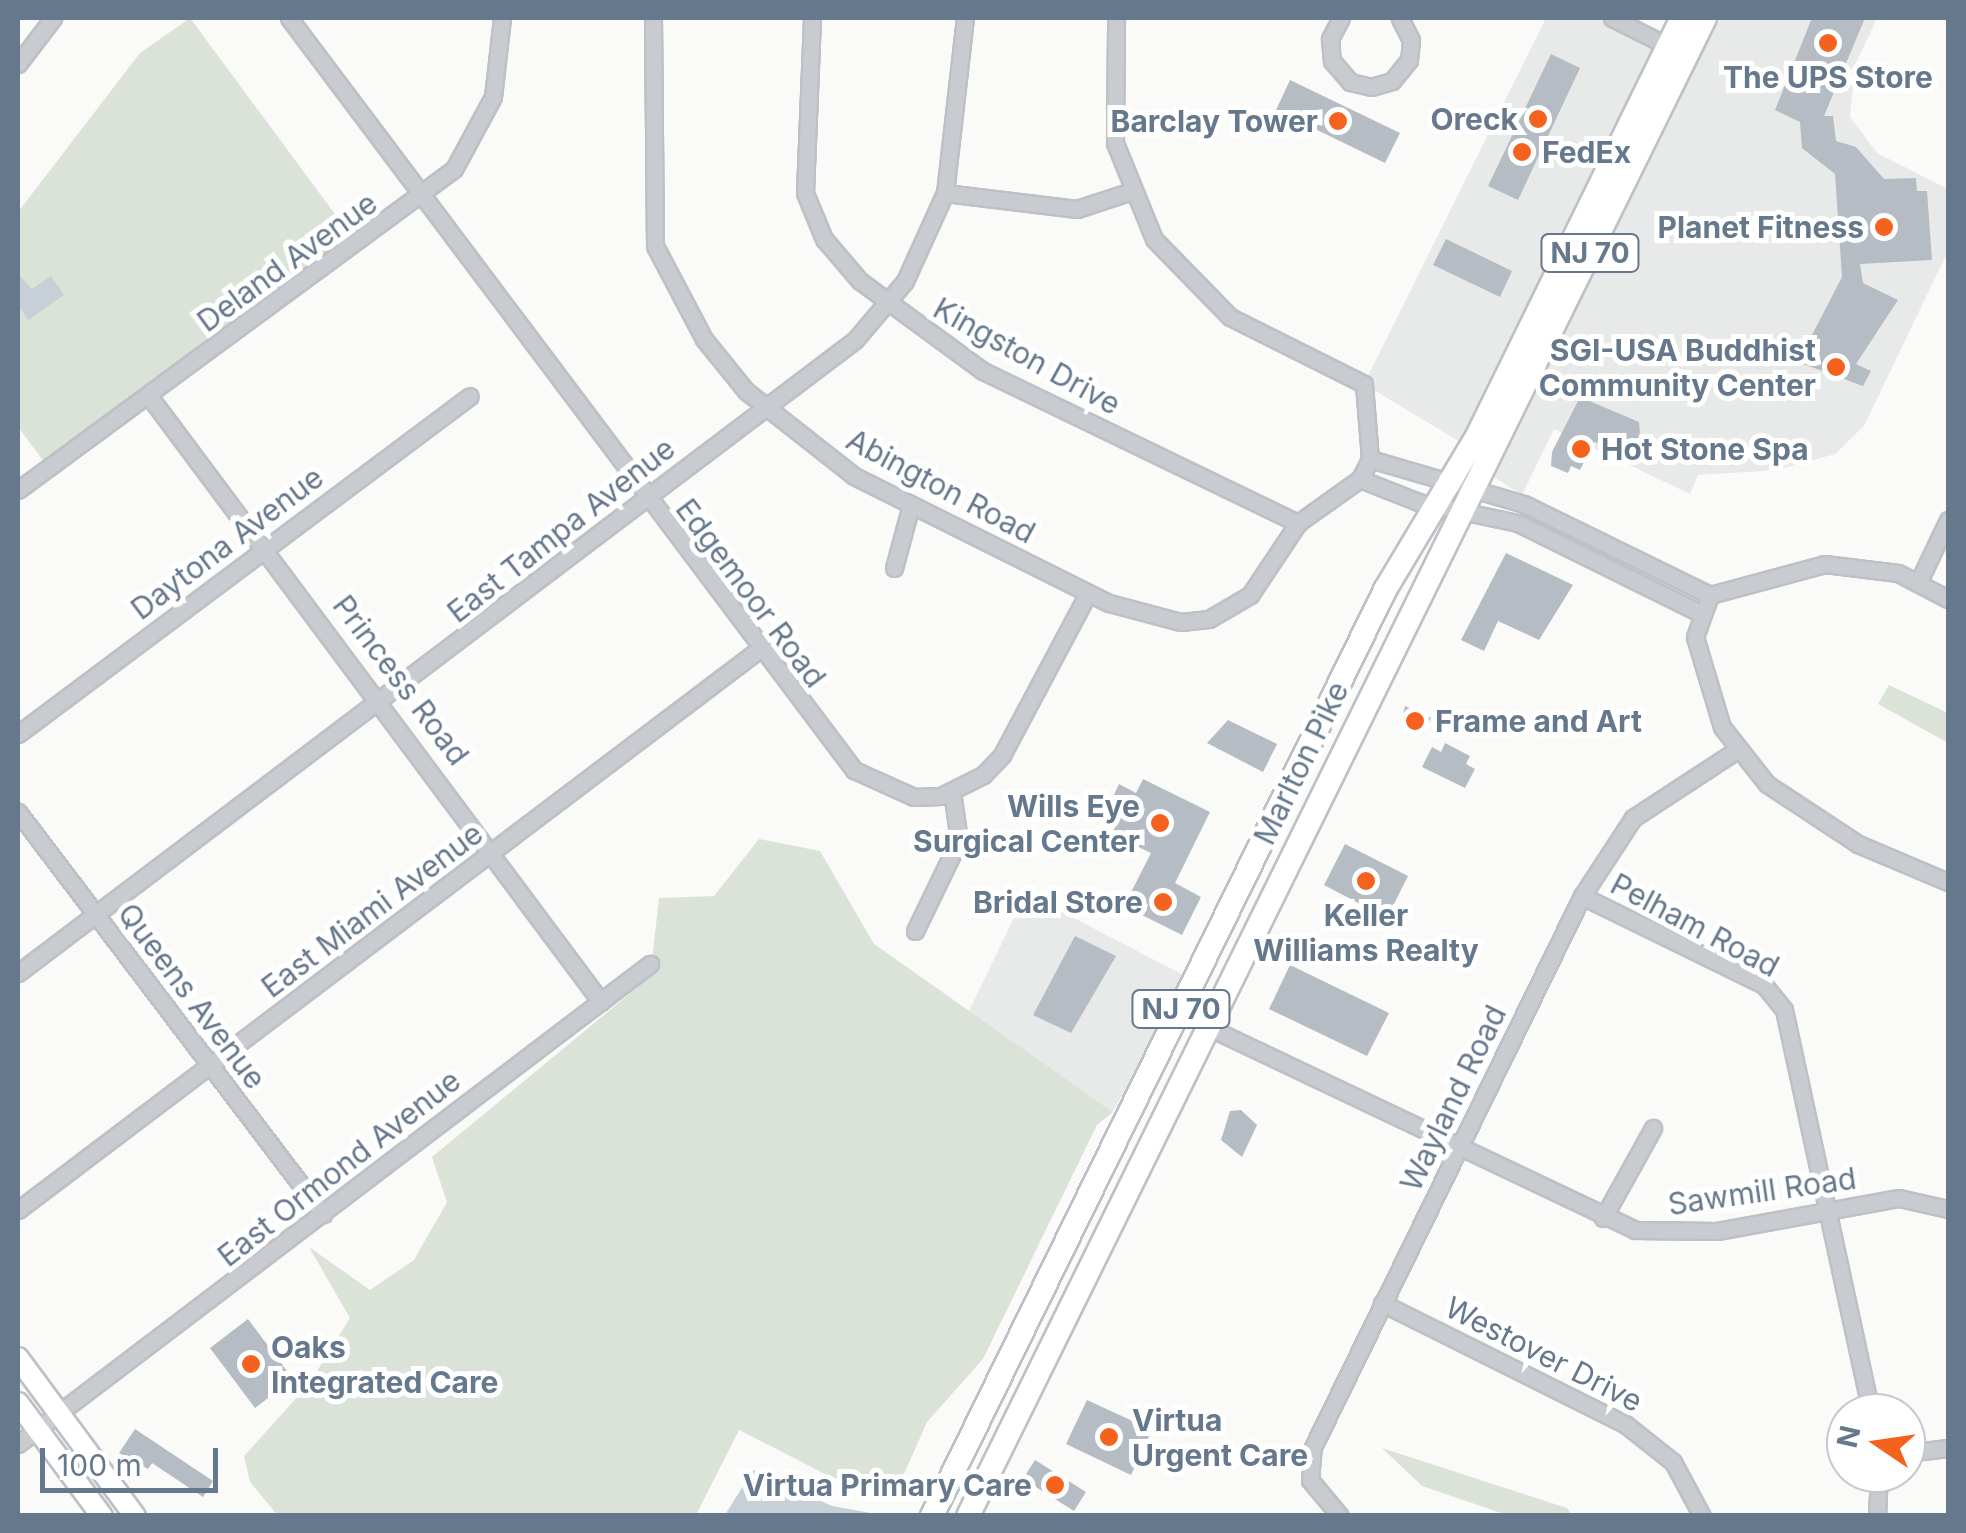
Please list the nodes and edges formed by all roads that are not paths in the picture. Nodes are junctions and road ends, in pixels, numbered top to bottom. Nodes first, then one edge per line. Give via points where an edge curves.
1 (54, 18) edge
2 (289, 18) edge
3 (502, 18) edge
4 (653, 18) edge
5 (812, 18) edge
6 (965, 18) edge
7 (1116, 18) edge
8 (1342, 18) edge
9 (1400, 18) edge
10 (1612, 18) edge
11 (1682, 18) edge
12 (1705, 18) edge
13 (1668, 46) junction
14 (18, 64) edge
15 (1129, 192) junction
16 (945, 193) junction
17 (421, 197) junction
18 (887, 305) junction
19 (149, 396) junction
20 (470, 396) dead end
21 (765, 409) junction
22 (1365, 469) junction
23 (18, 490) edge
24 (1453, 496) junction
25 (646, 498) junction
26 (911, 505) junction
27 (1948, 520) edge
28 (1298, 523) junction
29 (264, 549) junction
30 (894, 568) dead end
31 (1918, 583) junction
32 (1088, 592) junction
33 (1948, 599) edge
34 (1705, 604) junction
35 (757, 651) junction
36 (384, 702) junction
37 (18, 734) edge
38 (1737, 750) junction
39 (952, 792) junction
40 (18, 812) edge
41 (494, 852) junction
42 (1948, 882) edge
43 (1582, 896) junction
44 (96, 916) junction
45 (915, 931) dead end
46 (650, 964) dead end
47 (18, 973) edge
48 (601, 1002) junction
49 (1208, 1027) junction
50 (211, 1066) junction
51 (1652, 1128) dead end
52 (1459, 1150) junction
53 (1948, 1209) edge
54 (18, 1210) edge
55 (1832, 1210) junction
56 (323, 1214) junction
57 (1603, 1218) junction
58 (1382, 1303) junction
59 (18, 1358) edge
60 (1867, 1393) edge
61 (18, 1403) edge
62 (60, 1412) junction
63 (37, 1429) junction
64 (18, 1444) edge
65 (102, 1516) edge
66 (135, 1516) edge
67 (932, 1516) edge
68 (968, 1516) edge
69 (1340, 1516) edge
70 (1702, 1516) edge

1 - 14 street
2 - 17 street, Edgemoor Road
3 - 17 street, Deland Avenue via 482,130 454,170
4 - 21 street, Abington Road via 655,246 704,339
5 - 18 street, Kingston Drive via 805,193 824,240
6 - 16 street, East Tampa Avenue
7 - 15 street via 1112,123
8 - 9 street via 1330,39 1332,61 1350,82 1371,87 1396,78 1409,60 1411,40
10 - 13 street
11 - 13 highway, Marlton Pike / NJ 70
12 - 24 highway, Marlton Pike / NJ 70
13 - 24 highway, Marlton Pike / NJ 70
15 - 16 street via 1078,209
15 - 22 street via 1168,260 1210,302 1364,384
16 - 18 street, East Tampa Avenue
17 - 19 street, Deland Avenue
17 - 25 street, Edgemoor Road
18 - 21 street, East Tampa Avenue
18 - 28 street, Kingston Drive via 983,371
19 - 23 street, Deland Avenue
19 - 29 street, Princess Road
20 - 29 street, Daytona Avenue
21 - 25 street, East Tampa Avenue
21 - 26 street, Abington Road via 854,476
22 - 24 street
22 - 24 street
22 - 28 street
24 - 34 street
24 - 34 street via 1524,504
24 - 49 highway, Marlton Pike / NJ 70
24 - 67 highway, Marlton Pike / NJ 70
25 - 35 street, Edgemoor Road
25 - 36 street, East Tampa Avenue
26 - 30 street
26 - 32 street, Abington Road
27 - 31 street
28 - 32 street, Abington Road via 1250,596 1208,619 1157,618
29 - 36 street, Princess Road
29 - 37 street, Daytona Avenue
31 - 33 street
31 - 34 street via 1825,564
32 - 39 street via 1002,756
34 - 38 street via 1701,669
35 - 39 street, Edgemoor Road via 862,776 893,794
35 - 41 street, East Miami Avenue
36 - 41 street, Princess Road
36 - 44 street, East Tampa Avenue
38 - 42 street via 1767,784 1858,844
38 - 43 street, Wayland Road via 1633,818
39 - 45 street via 958,840
40 - 44 street, Queens Avenue
41 - 48 street, Princess Road
41 - 50 street, East Miami Avenue
43 - 52 street, Wayland Road
43 - 55 street, Pelham Road via 1652,926 1776,997 1803,1070
44 - 47 street, East Tampa Avenue
44 - 50 street, Queens Avenue
46 - 48 street, East Ormond Avenue
48 - 56 street, East Ormond Avenue
49 - 52 street, Sawmill Road
49 - 68 highway, Marlton Pike / NJ 70
50 - 54 street, East Miami Avenue
50 - 56 street, Queens Avenue
51 - 57 street
52 - 57 street, Sawmill Road
52 - 58 street, Wayland Road
53 - 55 street, Sawmill Road via 1899,1198
55 - 57 street, Sawmill Road via 1684,1234
55 - 60 street, Pelham Road
56 - 62 street, East Ormond Avenue
58 - 69 street, Wayland Road via 1309,1466 1318,1494
58 - 70 street, Westover Drive via 1626,1424 1672,1462
59 - 62 main road
61 - 63 main road
62 - 63 street, East Ormond Avenue
62 - 66 main road
63 - 64 street, East Ormond Avenue
63 - 65 main road

